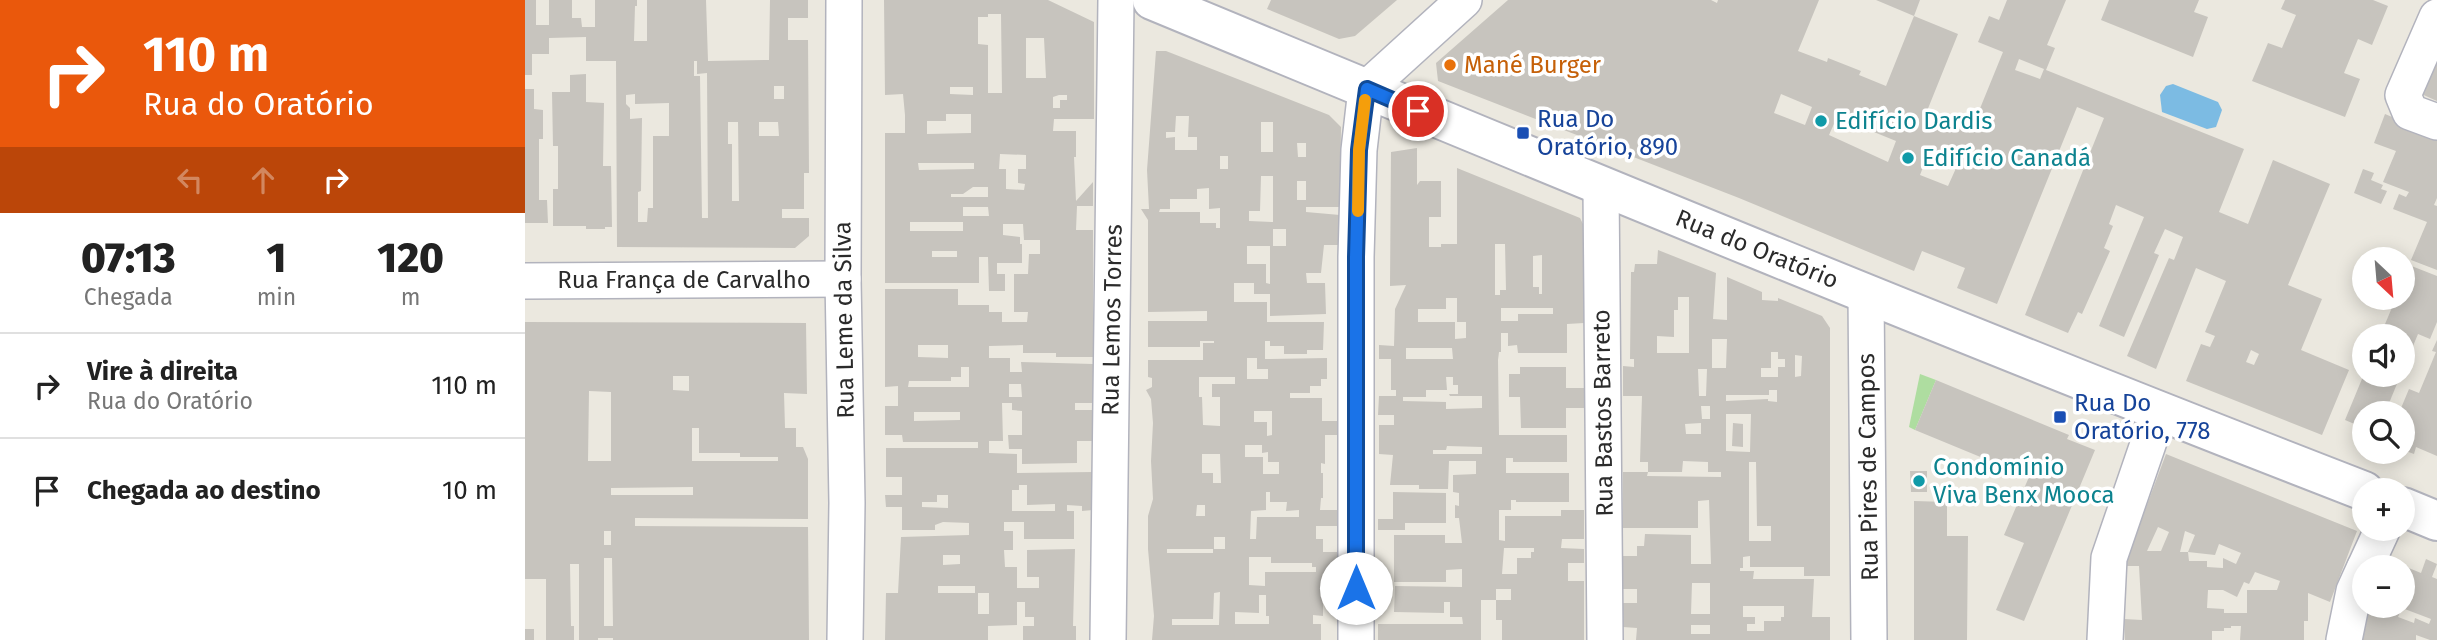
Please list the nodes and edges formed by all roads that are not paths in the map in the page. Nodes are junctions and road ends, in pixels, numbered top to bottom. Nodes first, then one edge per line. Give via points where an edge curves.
1 (844, 0) edge
2 (1116, 0) edge
3 (1152, 0) edge
4 (1464, 0) edge
5 (2437, 17) edge
6 (1367, 89) junction
7 (2437, 122) edge
8 (1601, 187) junction
9 (843, 279) junction
10 (525, 281) edge
11 (1866, 293) junction
12 (2159, 412) junction
13 (2352, 486) edge
14 (2415, 512) edge
15 (2437, 521) edge
16 (2352, 601) edge
17 (845, 640) edge
18 (1108, 640) edge
19 (1356, 640) edge
20 (1605, 640) edge
21 (1869, 640) edge
22 (2105, 640) edge
23 (2344, 640) edge

1 - 9 street, Rua Leme da Silva
2 - 18 street, Rua Lemos Torres
3 - 6 street, Rua do Oratório
4 - 6 street
5 - 7 street via 2403,95 2410,112
6 - 8 street, Rua do Oratório
6 - 19 street via 1359,150 1356,257
8 - 11 street, Rua do Oratório
8 - 20 street, Rua Bastos Barreto
9 - 10 street, Rua França de Carvalho
9 - 17 street, Rua Leme da Silva
11 - 12 street, Rua do Oratório
11 - 21 street, Rua Pires de Campos
12 - 13 street, Rua do Oratório
12 - 22 street via 2109,558
14 - 15 street
16 - 23 street

